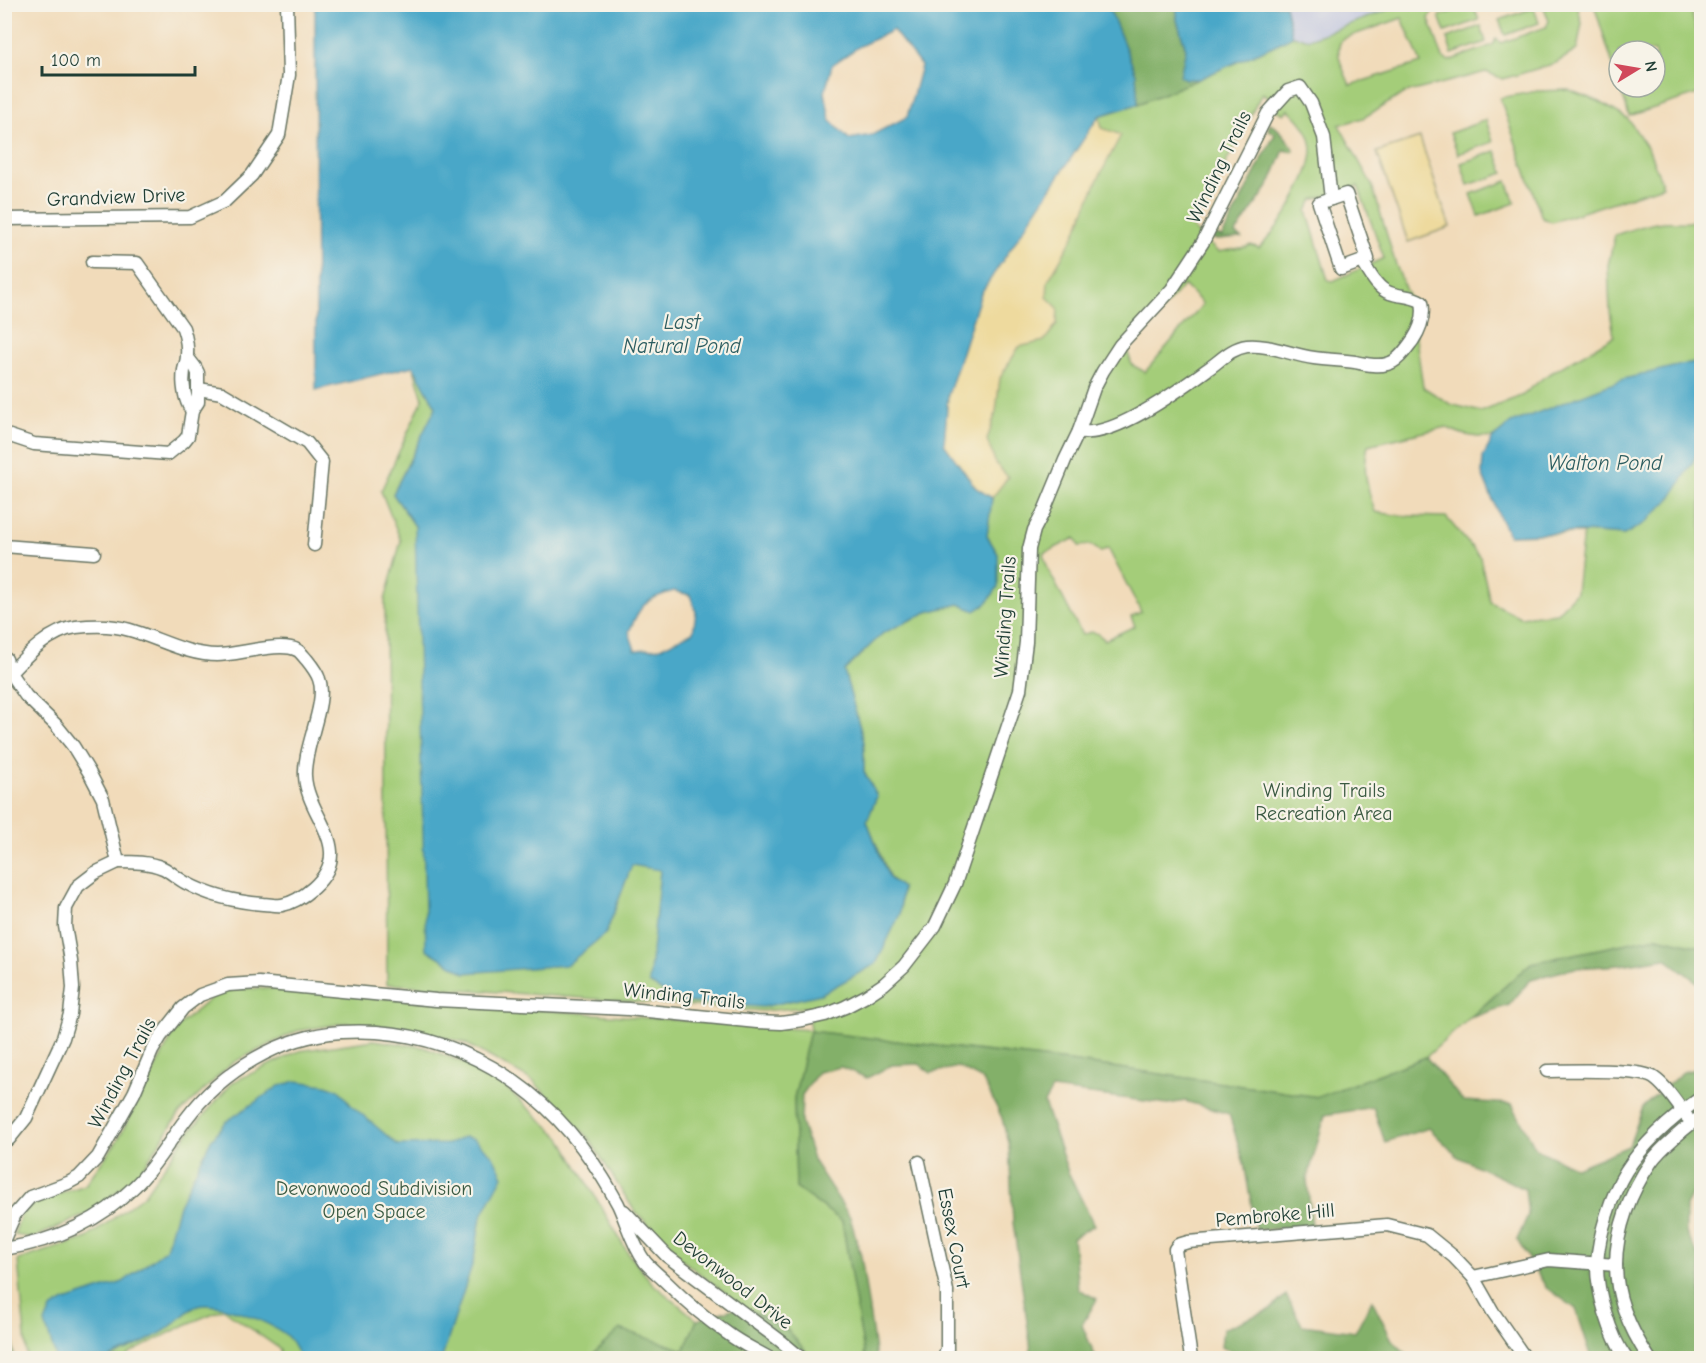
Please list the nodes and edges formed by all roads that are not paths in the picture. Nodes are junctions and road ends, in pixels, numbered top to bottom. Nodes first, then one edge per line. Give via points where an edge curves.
1 (287, 4) edge
2 (1331, 199) junction
3 (4, 219) edge
4 (1362, 261) junction
5 (93, 262) dead end
6 (188, 358) junction
7 (199, 389) junction
8 (192, 411) junction
9 (1079, 431) junction
10 (4, 434) edge
11 (314, 545) dead end
12 (4, 546) edge
13 (94, 553) dead end
14 (4, 658) edge
15 (7, 673) edge
16 (118, 862) junction
17 (1547, 1071) dead end
18 (1701, 1097) edge
19 (1683, 1111) junction
20 (1697, 1119) edge
21 (9, 1139) dead end
22 (918, 1162) dead end
23 (618, 1203) junction
24 (4, 1239) edge
25 (4, 1249) edge
26 (1597, 1263) junction
27 (1616, 1265) junction
28 (1473, 1277) junction
29 (769, 1359) edge
30 (801, 1359) edge
31 (944, 1359) edge
32 (1191, 1359) edge
33 (1525, 1359) edge
34 (1626, 1359) edge
35 (1649, 1359) edge

1 - 3 street, Grandview Drive via 289,75 279,135 252,175 225,201 190,217
2 - 4 street via 1346,194 1368,259
2 - 4 street, Winding Trails via 1319,203 1341,269
2 - 9 street, Winding Trails via 1324,137 1311,103 1300,87 1288,91 1268,113 1203,242 1172,289 1120,345 1103,371
4 - 9 street via 1388,293 1422,302 1424,316 1417,332 1396,360 1374,365 1243,346 1150,409 1091,433
5 - 6 street via 137,263 183,328
6 - 7 street via 198,373
6 - 8 street via 184,386
7 - 8 street
7 - 11 street via 222,393 307,443 322,462
8 - 10 street via 188,436 168,454 34,444
9 - 24 street, Winding Trails via 1034,530 1020,690 955,885 922,945 884,984 825,1015 782,1023 628,1009 436,1000 259,983 228,985 200,995 183,1008 160,1036 98,1157 79,1177 30,1197 15,1214
12 - 13 street
14 - 15 street
15 - 16 street via 73,746 103,799
15 - 16 street via 55,634 99,626 127,629 216,655 275,646 298,650 319,679 321,697 307,750 305,776 309,797 330,838 331,858 323,879 304,895 281,905 245,903 212,895 162,868
16 - 21 street via 78,886 66,908 73,988 70,1014 26,1118
17 - 19 street via 1652,1076
18 - 19 street
19 - 20 street
19 - 26 street via 1650,1140 1626,1172 1610,1204
20 - 27 street via 1652,1160 1637,1186 1620,1227
22 - 31 street, Essex Court via 947,1291
23 - 25 street, Devonwood Drive via 569,1130 503,1074 460,1051 408,1035 339,1032 280,1046 247,1063 194,1108 149,1171 117,1202 72,1230 41,1242
23 - 29 street, Devonwood Drive via 645,1262 683,1299
23 - 30 street, Devonwood Drive via 667,1256
26 - 27 street
26 - 28 street via 1548,1260
26 - 34 street via 1607,1320
27 - 35 street via 1626,1316
28 - 32 street, Pembroke Hill via 1426,1235 1387,1225 1184,1243 1175,1249
28 - 33 street, Pembroke Hill

